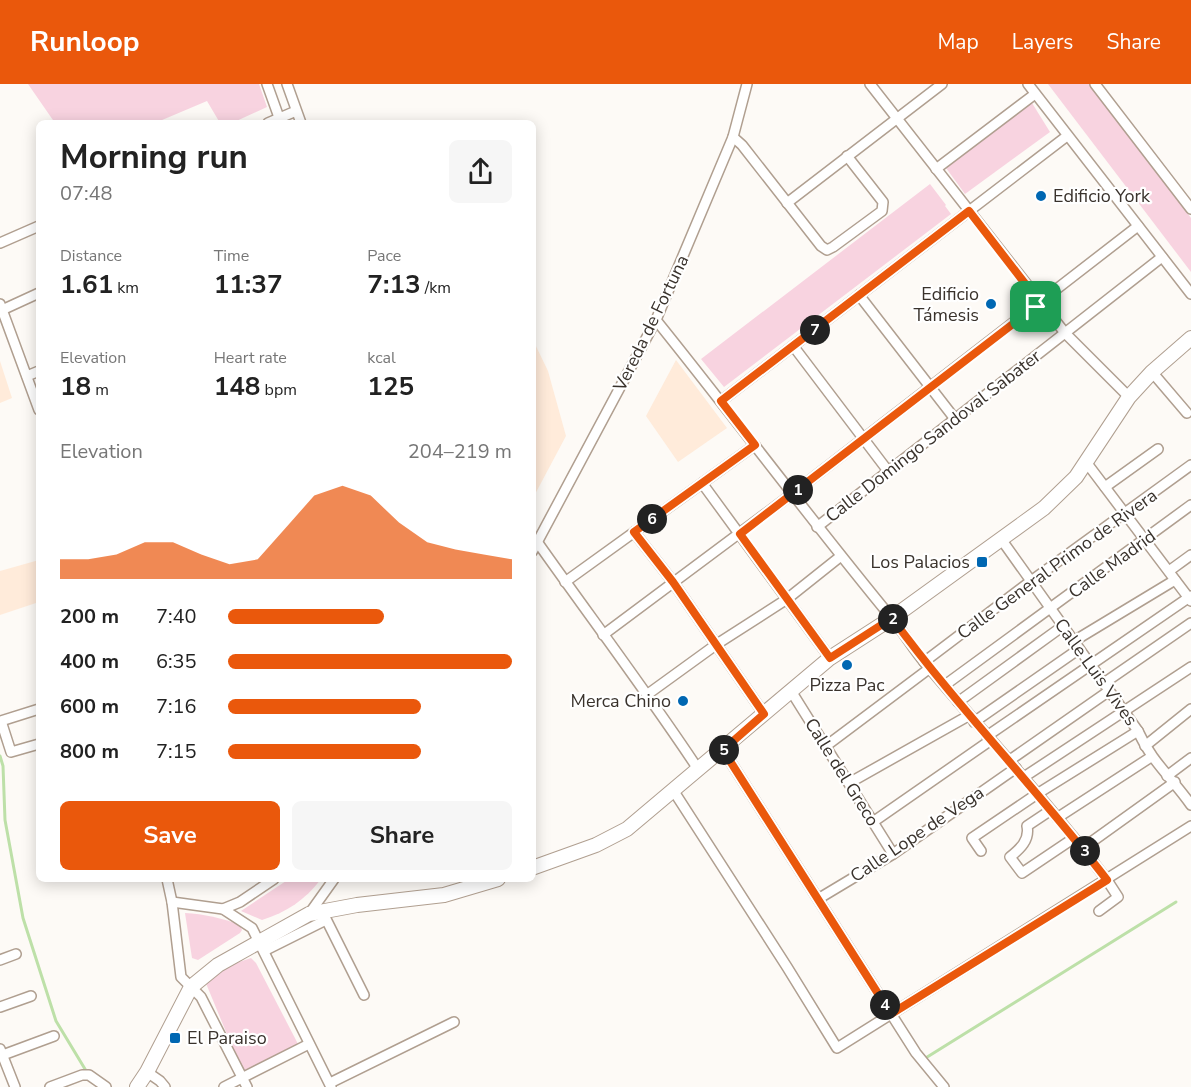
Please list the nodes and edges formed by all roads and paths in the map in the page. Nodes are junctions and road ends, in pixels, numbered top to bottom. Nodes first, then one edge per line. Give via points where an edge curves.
1 (267, 84) edge
2 (287, 84) edge
3 (747, 84) edge
4 (870, 84) edge
5 (942, 84) edge
6 (1028, 84) edge
7 (1095, 84) edge
8 (1035, 94) junction
9 (296, 111) junction
10 (897, 118) junction
11 (280, 120) edge
12 (282, 120) edge
13 (300, 120) edge
14 (1067, 136) junction
15 (733, 137) junction
16 (847, 156) junction
17 (936, 169) junction
18 (787, 203) junction
19 (1191, 209) edge
20 (969, 211) junction
21 (1138, 226) junction
22 (36, 227) edge
23 (0, 243) edge
24 (1162, 257) junction
25 (36, 294) edge
26 (1191, 294) edge
27 (859, 295) junction
28 (1040, 303) junction
29 (1, 307) edge
30 (656, 320) junction
31 (1065, 333) junction
32 (1191, 338) edge
33 (794, 347) junction
34 (36, 372) edge
35 (1152, 372) junction
36 (27, 376) junction
37 (930, 386) junction
38 (1130, 397) junction
39 (721, 401) junction
40 (36, 402) edge
41 (1187, 412) dead end
42 (955, 419) junction
43 (863, 438) junction
44 (755, 445) junction
45 (1158, 449) dead end
46 (1086, 462) junction
47 (1191, 465) edge
48 (888, 471) junction
49 (702, 483) junction
50 (1105, 487) junction
51 (792, 494) junction
52 (1191, 505) edge
53 (1125, 514) junction
54 (817, 527) junction
55 (634, 532) junction
56 (740, 534) junction
57 (1001, 539) junction
58 (1145, 540) junction
59 (538, 543) junction
60 (536, 546) edge
61 (1191, 555) edge
62 (841, 556) junction
63 (1168, 571) junction
64 (1175, 580) junction
65 (1031, 581) junction
66 (565, 582) junction
67 (673, 582) junction
68 (1190, 598) edge
69 (788, 599) junction
70 (1050, 608) junction
71 (892, 618) junction
72 (1191, 623) edge
73 (1063, 626) junction
74 (603, 635) junction
75 (717, 644) junction
76 (1077, 645) junction
77 (830, 658) junction
78 (927, 665) junction
79 (1091, 665) junction
80 (1191, 667) edge
81 (945, 685) junction
82 (1107, 687) junction
83 (791, 691) junction
84 (648, 694) junction
85 (958, 702) junction
86 (36, 710) edge
87 (1191, 710) edge
88 (1124, 711) junction
89 (764, 714) junction
90 (971, 719) junction
91 (1138, 731) junction
92 (989, 738) junction
93 (36, 745) edge
94 (826, 746) junction
95 (1145, 746) junction
96 (723, 750) junction
97 (1151, 757) junction
98 (1191, 758) edge
99 (1013, 764) junction
100 (698, 769) junction
101 (1024, 777) junction
102 (1171, 779) junction
103 (849, 783) junction
104 (673, 790) junction
105 (1037, 794) junction
106 (1191, 805) edge
107 (1054, 814) junction
108 (873, 822) junction
109 (1191, 826) edge
110 (1074, 838) junction
111 (1083, 848) junction
112 (981, 851) dead end
113 (893, 854) junction
114 (536, 867) edge
115 (1107, 880) junction
116 (168, 882) edge
117 (270, 882) edge
118 (333, 882) edge
119 (488, 882) edge
120 (818, 899) junction
121 (172, 902) junction
122 (223, 909) junction
123 (1099, 911) dead end
124 (319, 915) junction
125 (262, 947) junction
126 (16, 954) dead end
127 (0, 960) edge
128 (191, 987) junction
129 (364, 995) dead end
130 (31, 996) dead end
131 (0, 1007) edge
132 (891, 1014) junction
133 (454, 1022) dead end
134 (54, 1036) dead end
135 (309, 1044) junction
136 (1, 1054) edge
137 (147, 1072) junction
138 (242, 1077) junction
139 (331, 1085) edge
140 (15, 1087) edge
141 (50, 1087) edge
142 (106, 1087) edge
143 (137, 1087) edge
144 (165, 1087) edge
145 (224, 1087) edge
146 (247, 1087) edge
147 (944, 1087) edge

1 - 11 street
2 - 9 street
3 - 15 street, Vereda de Fortuna
4 - 10 street
5 - 10 street
6 - 8 street
7 - 19 street
8 - 14 street
8 - 17 street
9 - 12 street
9 - 13 street
10 - 16 street
10 - 17 street
14 - 20 street
14 - 21 street
15 - 18 street
15 - 30 street, Vereda de Fortuna
16 - 18 street
16 - 18 street via 883,202 882,211 827,250
17 - 20 street
20 - 27 street
20 - 28 street
21 - 24 street
21 - 28 street
22 - 23 street
24 - 26 street
24 - 31 street, Calle Domingo Sandoval Sabater
25 - 29 street
27 - 33 street
27 - 37 street
28 - 31 street
28 - 37 street
29 - 36 street
30 - 39 street
30 - 59 street, Vereda de Fortuna
31 - 38 street
31 - 42 street, Calle Domingo Sandoval Sabater
32 - 35 main road
33 - 39 street
33 - 43 street
34 - 36 street
35 - 38 main road
35 - 41 street
36 - 40 street
37 - 42 street
37 - 43 street
38 - 46 main road
39 - 44 street
42 - 48 street, Calle Domingo Sandoval Sabater
43 - 48 street
43 - 51 street
44 - 49 street
44 - 51 street
45 - 50 street
46 - 50 street
46 - 57 main road via 1044,508
47 - 53 street, Calle General Primo de Rivera
48 - 54 street, Calle Domingo Sandoval Sabater
49 - 55 street
49 - 56 street
50 - 53 street
51 - 54 street
51 - 56 street
52 - 58 street, Calle Madrid
53 - 58 street
53 - 65 street, Calle General Primo de Rivera
54 - 62 street
55 - 66 street
55 - 67 street
56 - 67 street
56 - 69 street
57 - 65 street, Calle Luis Vives
57 - 71 main road
58 - 63 street
58 - 70 street, Calle Madrid
59 - 60 street, Vereda de Fortuna
59 - 66 street
61 - 63 street
62 - 69 street
62 - 71 street
63 - 64 street
64 - 68 street
64 - 76 street
65 - 70 street, Calle Luis Vives
65 - 78 street, Calle General Primo de Rivera
66 - 74 street
67 - 74 street
67 - 75 street
68 - 79 street
69 - 75 street
69 - 77 street
70 - 73 street, Calle Luis Vives
70 - 81 street, Calle Madrid
71 - 77 main road
71 - 78 street
72 - 82 street, Calle Lope de Vega
73 - 76 street, Calle Luis Vives
73 - 85 street
74 - 84 street
75 - 84 street
75 - 89 street
76 - 79 street, Calle Luis Vives
76 - 90 street
77 - 83 main road
78 - 81 street
78 - 94 street, Calle General Primo de Rivera
79 - 82 street, Calle Luis Vives
79 - 92 street
80 - 88 street
81 - 85 street
82 - 88 street, Calle Luis Vives
82 - 99 street, Calle Lope de Vega
83 - 89 main road
83 - 94 street, Calle del Greco
84 - 100 street
85 - 90 street
86 - 93 street via 1,721 11,752
87 - 95 street
88 - 91 street, Calle Luis Vives
88 - 101 street
89 - 96 main road
90 - 92 street
90 - 103 street
91 - 95 street, Calle Luis Vives
91 - 105 street
92 - 99 street
92 - 108 street
94 - 103 street, Calle del Greco
95 - 97 street, Calle Luis Vives
96 - 100 main road
96 - 120 street
97 - 102 street, Calle Luis Vives
97 - 107 street
98 - 102 street
99 - 101 street
99 - 113 street, Calle Lope de Vega
100 - 104 main road
101 - 105 street
102 - 106 street, Calle Luis Vives
102 - 111 street
103 - 108 street, Calle del Greco
104 - 114 main road via 627,829
104 - 132 street via 837,1048
105 - 107 street
105 - 112 street via 972,838
107 - 110 street
107 - 110 street via 1027,826 1022,848 1010,857 1022,873
108 - 113 street, Calle del Greco
109 - 115 street
110 - 111 street
111 - 115 street
113 - 120 street, Calle Lope de Vega
115 - 123 street via 1118,897
115 - 132 street
116 - 121 street
117 - 122 street
118 - 124 street
119 - 124 main road via 444,895
120 - 132 street
121 - 122 street
121 - 128 street via 181,977
122 - 125 street via 252,928
124 - 125 main road
124 - 129 street
125 - 128 main road via 208,971
125 - 135 street
126 - 127 street
128 - 137 main road
128 - 138 street via 201,997
130 - 131 street
132 - 147 street via 915,1053
133 - 139 street
134 - 136 street
135 - 138 street
135 - 139 street
136 - 140 street
137 - 143 main road
137 - 144 street
138 - 145 street
138 - 146 street
141 - 142 street via 89,1075

